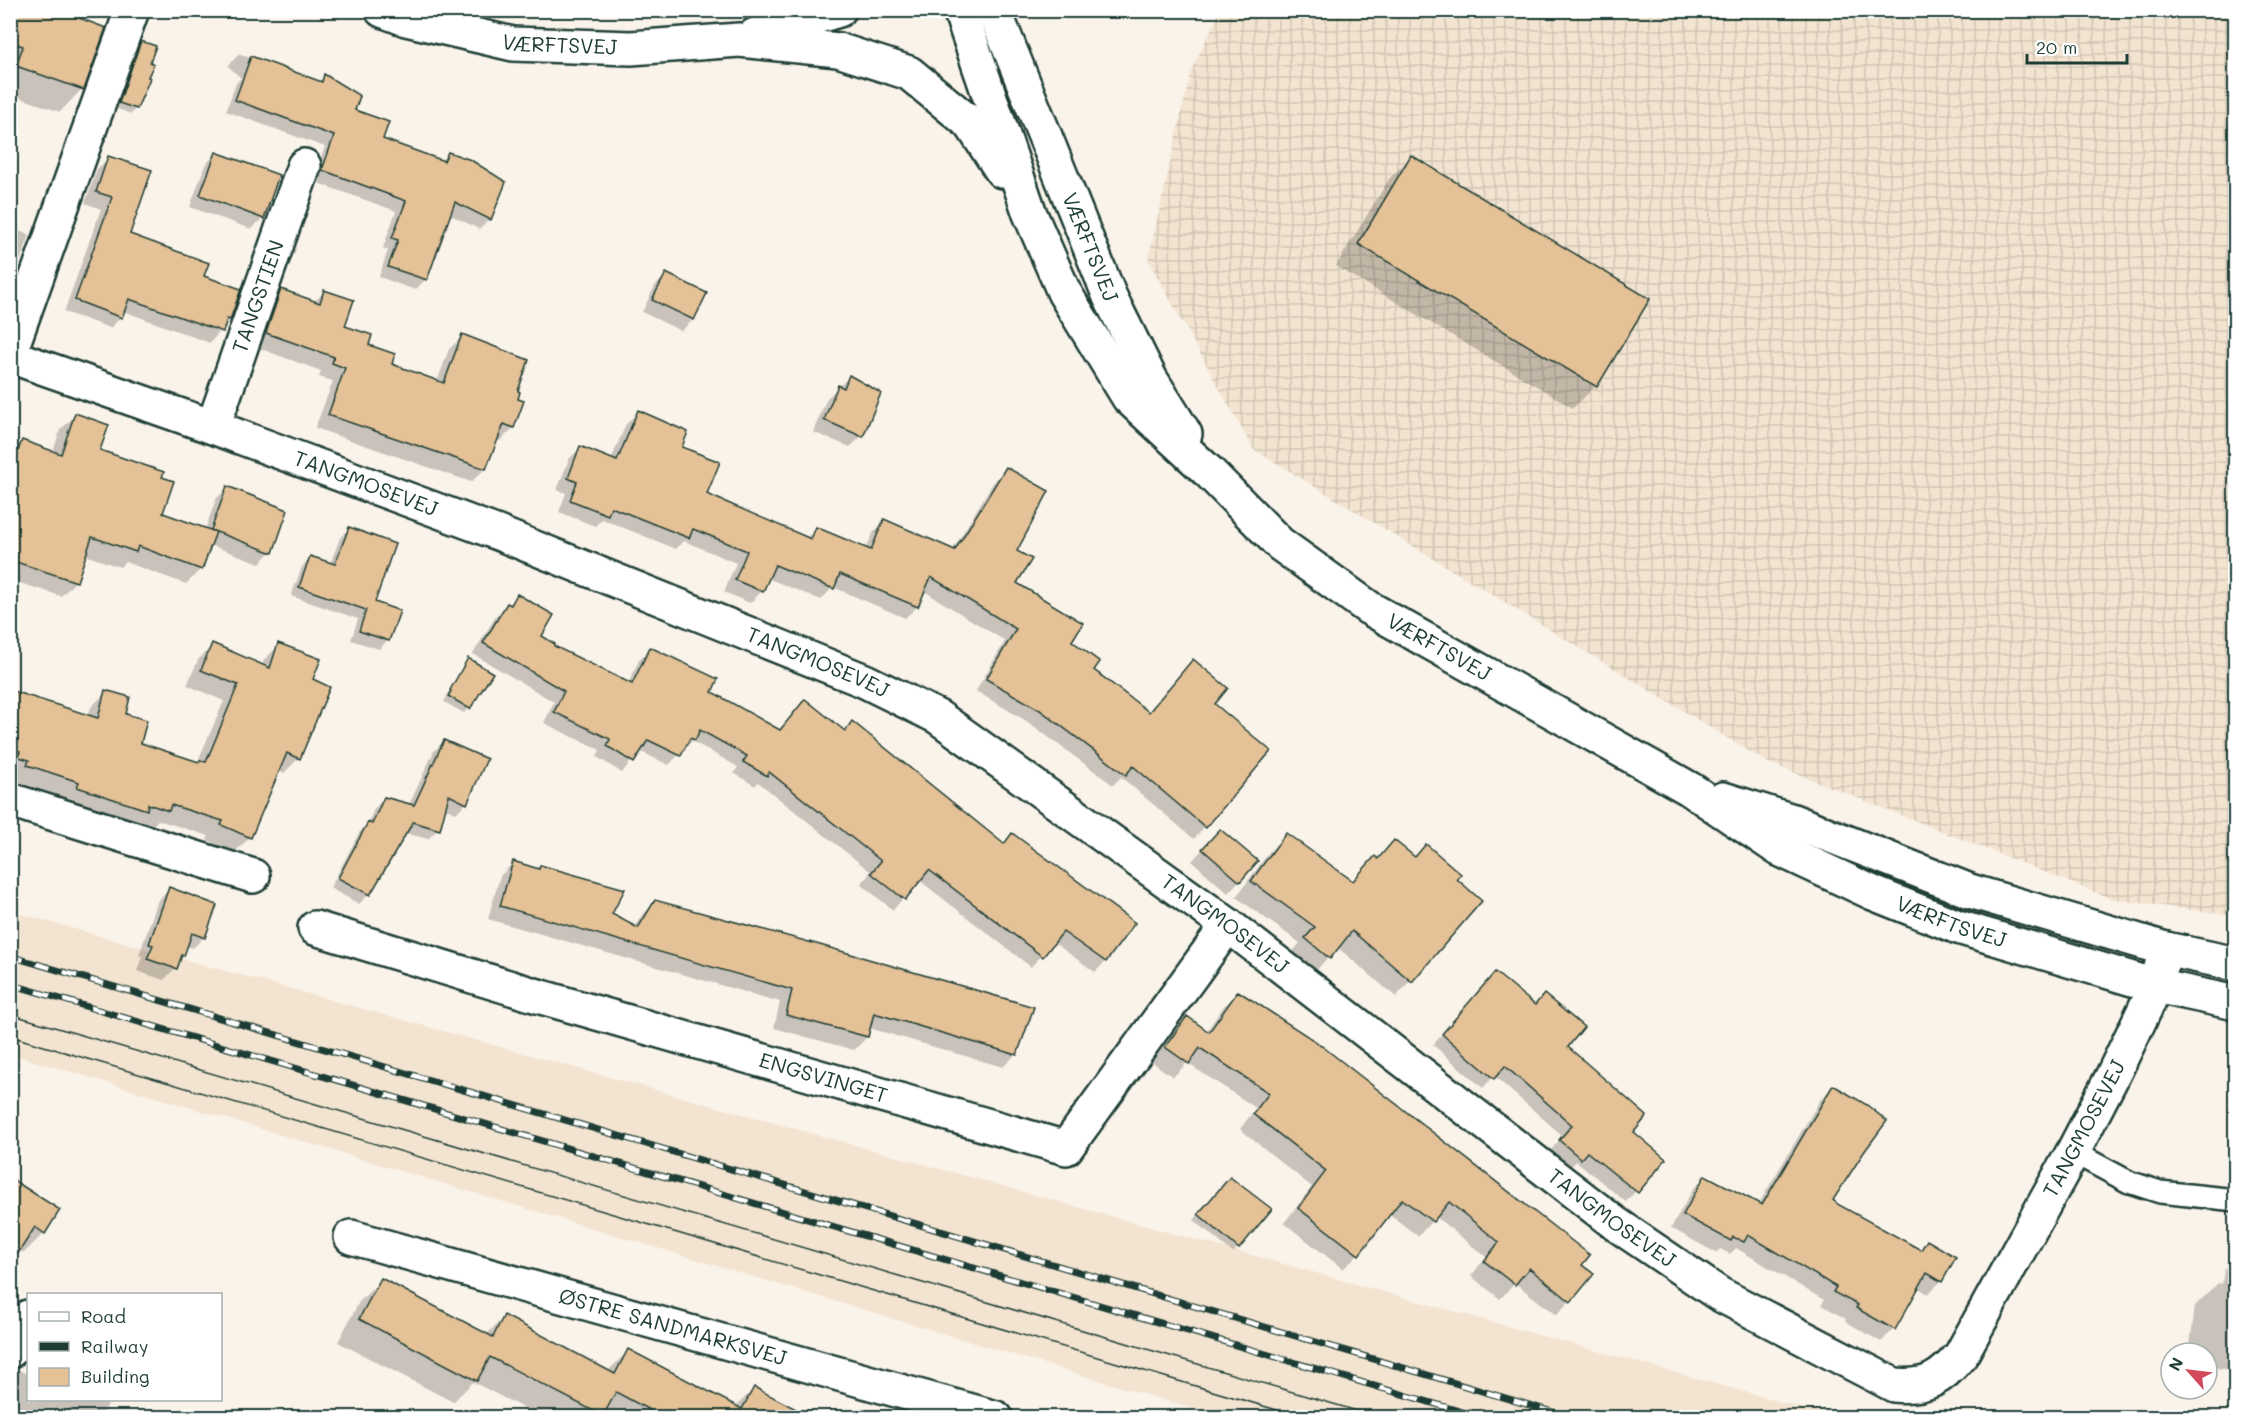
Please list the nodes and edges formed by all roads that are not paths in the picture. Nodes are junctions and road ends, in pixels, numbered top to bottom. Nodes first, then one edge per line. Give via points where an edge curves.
1 (132, 10) edge
2 (381, 10) edge
3 (839, 10) edge
4 (960, 10) edge
5 (994, 10) edge
6 (739, 40) junction
7 (304, 166) dead end
8 (1030, 214) junction
9 (10, 354) edge
10 (213, 427) junction
11 (1210, 473) junction
12 (1690, 789) junction
13 (10, 800) edge
14 (253, 876) dead end
15 (1228, 925) junction
16 (315, 928) dead end
17 (2166, 949) junction
18 (2235, 964) edge
19 (2156, 986) junction
20 (2235, 1003) edge
21 (2073, 1152) junction
22 (2235, 1200) edge
23 (351, 1237) dead end
24 (10, 1296) edge
25 (27, 1305) edge
26 (27, 1319) edge
27 (10, 1352) edge
28 (996, 1418) edge

1 - 9 street, TANGMOSEVEJ
2 - 6 street, VÆRFTSVEJ via 513,44 631,48
3 - 6 street, VÆRFTSVEJ
4 - 8 street, VÆRFTSVEJ
5 - 11 street, VÆRFTSVEJ via 1110,297 1149,378
6 - 8 street, VÆRFTSVEJ via 838,50 909,73 971,124
7 - 10 street, TANGSTIEN
8 - 11 street, VÆRFTSVEJ via 1064,292 1129,398
9 - 10 street, TANGMOSEVEJ
10 - 15 street, TANGMOSEVEJ via 508,537 865,681 912,704 938,717
11 - 12 street, VÆRFTSVEJ via 1280,544 1369,608
12 - 17 street, VÆRFTSVEJ via 1793,821 1970,891
12 - 19 street, VÆRFTSVEJ via 1779,849 1873,893 1958,927
13 - 14 street
15 - 16 street, ENGSVINGET via 1066,1148
15 - 21 street, TANGMOSEVEJ via 1616,1224 1719,1294 1894,1385 1920,1386 1943,1374 1961,1355
17 - 18 street, VÆRFTSVEJ
17 - 19 street, TANGMOSEVEJ
19 - 20 street, VÆRFTSVEJ
19 - 21 street, TANGMOSEVEJ
21 - 22 lane via 2129,1182 2160,1192
23 - 28 street, ØSTRE SANDMARKSVEJ
24 - 25 street
26 - 27 street

